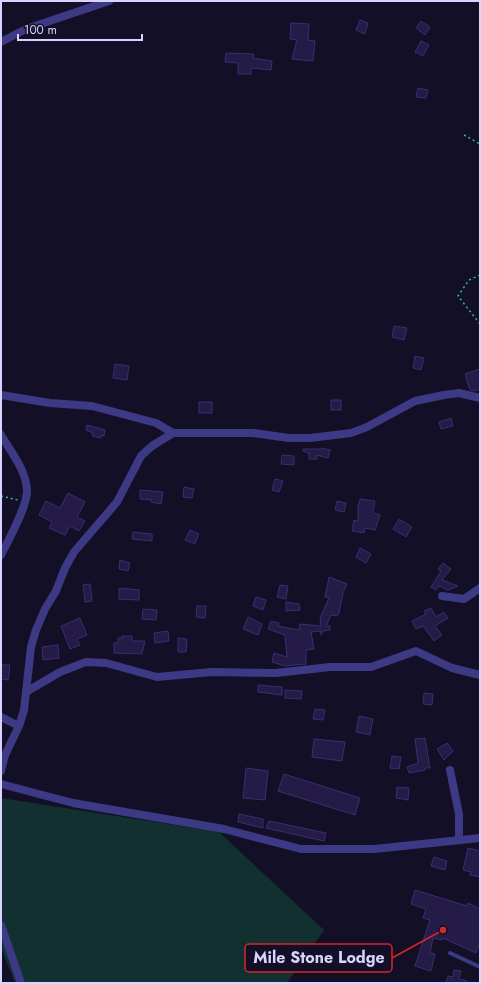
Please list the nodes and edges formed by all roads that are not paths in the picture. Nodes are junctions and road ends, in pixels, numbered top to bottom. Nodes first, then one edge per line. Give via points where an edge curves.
1 (110, 1) edge
2 (1, 42) edge
3 (1, 395) edge
4 (480, 398) edge
5 (173, 433) junction
6 (1, 435) edge
7 (1, 555) edge
8 (480, 588) edge
9 (442, 596) dead end
10 (480, 675) edge
11 (26, 692) junction
12 (1, 717) edge
13 (19, 726) junction
14 (450, 770) dead end
15 (1, 771) edge
16 (1, 784) edge
17 (480, 838) edge
18 (459, 840) junction
19 (1, 925) edge
20 (450, 953) dead end
21 (480, 967) edge
22 (21, 983) edge

1 - 2 street via 26,29
3 - 5 street via 50,403 92,406 156,423
4 - 5 street via 444,394 415,401 368,427 351,433 310,438 253,433
5 - 11 street via 141,456 118,502 74,552 34,636
6 - 7 street via 18,463 27,491 26,502
8 - 9 street via 464,599
10 - 11 street via 452,668 416,651 371,667 330,667 276,673 212,672 157,677 106,663 91,662 75,665
11 - 13 street
12 - 13 street
13 - 15 street via 5,755
14 - 18 street via 459,814
16 - 18 street via 72,803 224,830 301,849 374,849
17 - 18 street
19 - 22 street
20 - 21 lane

